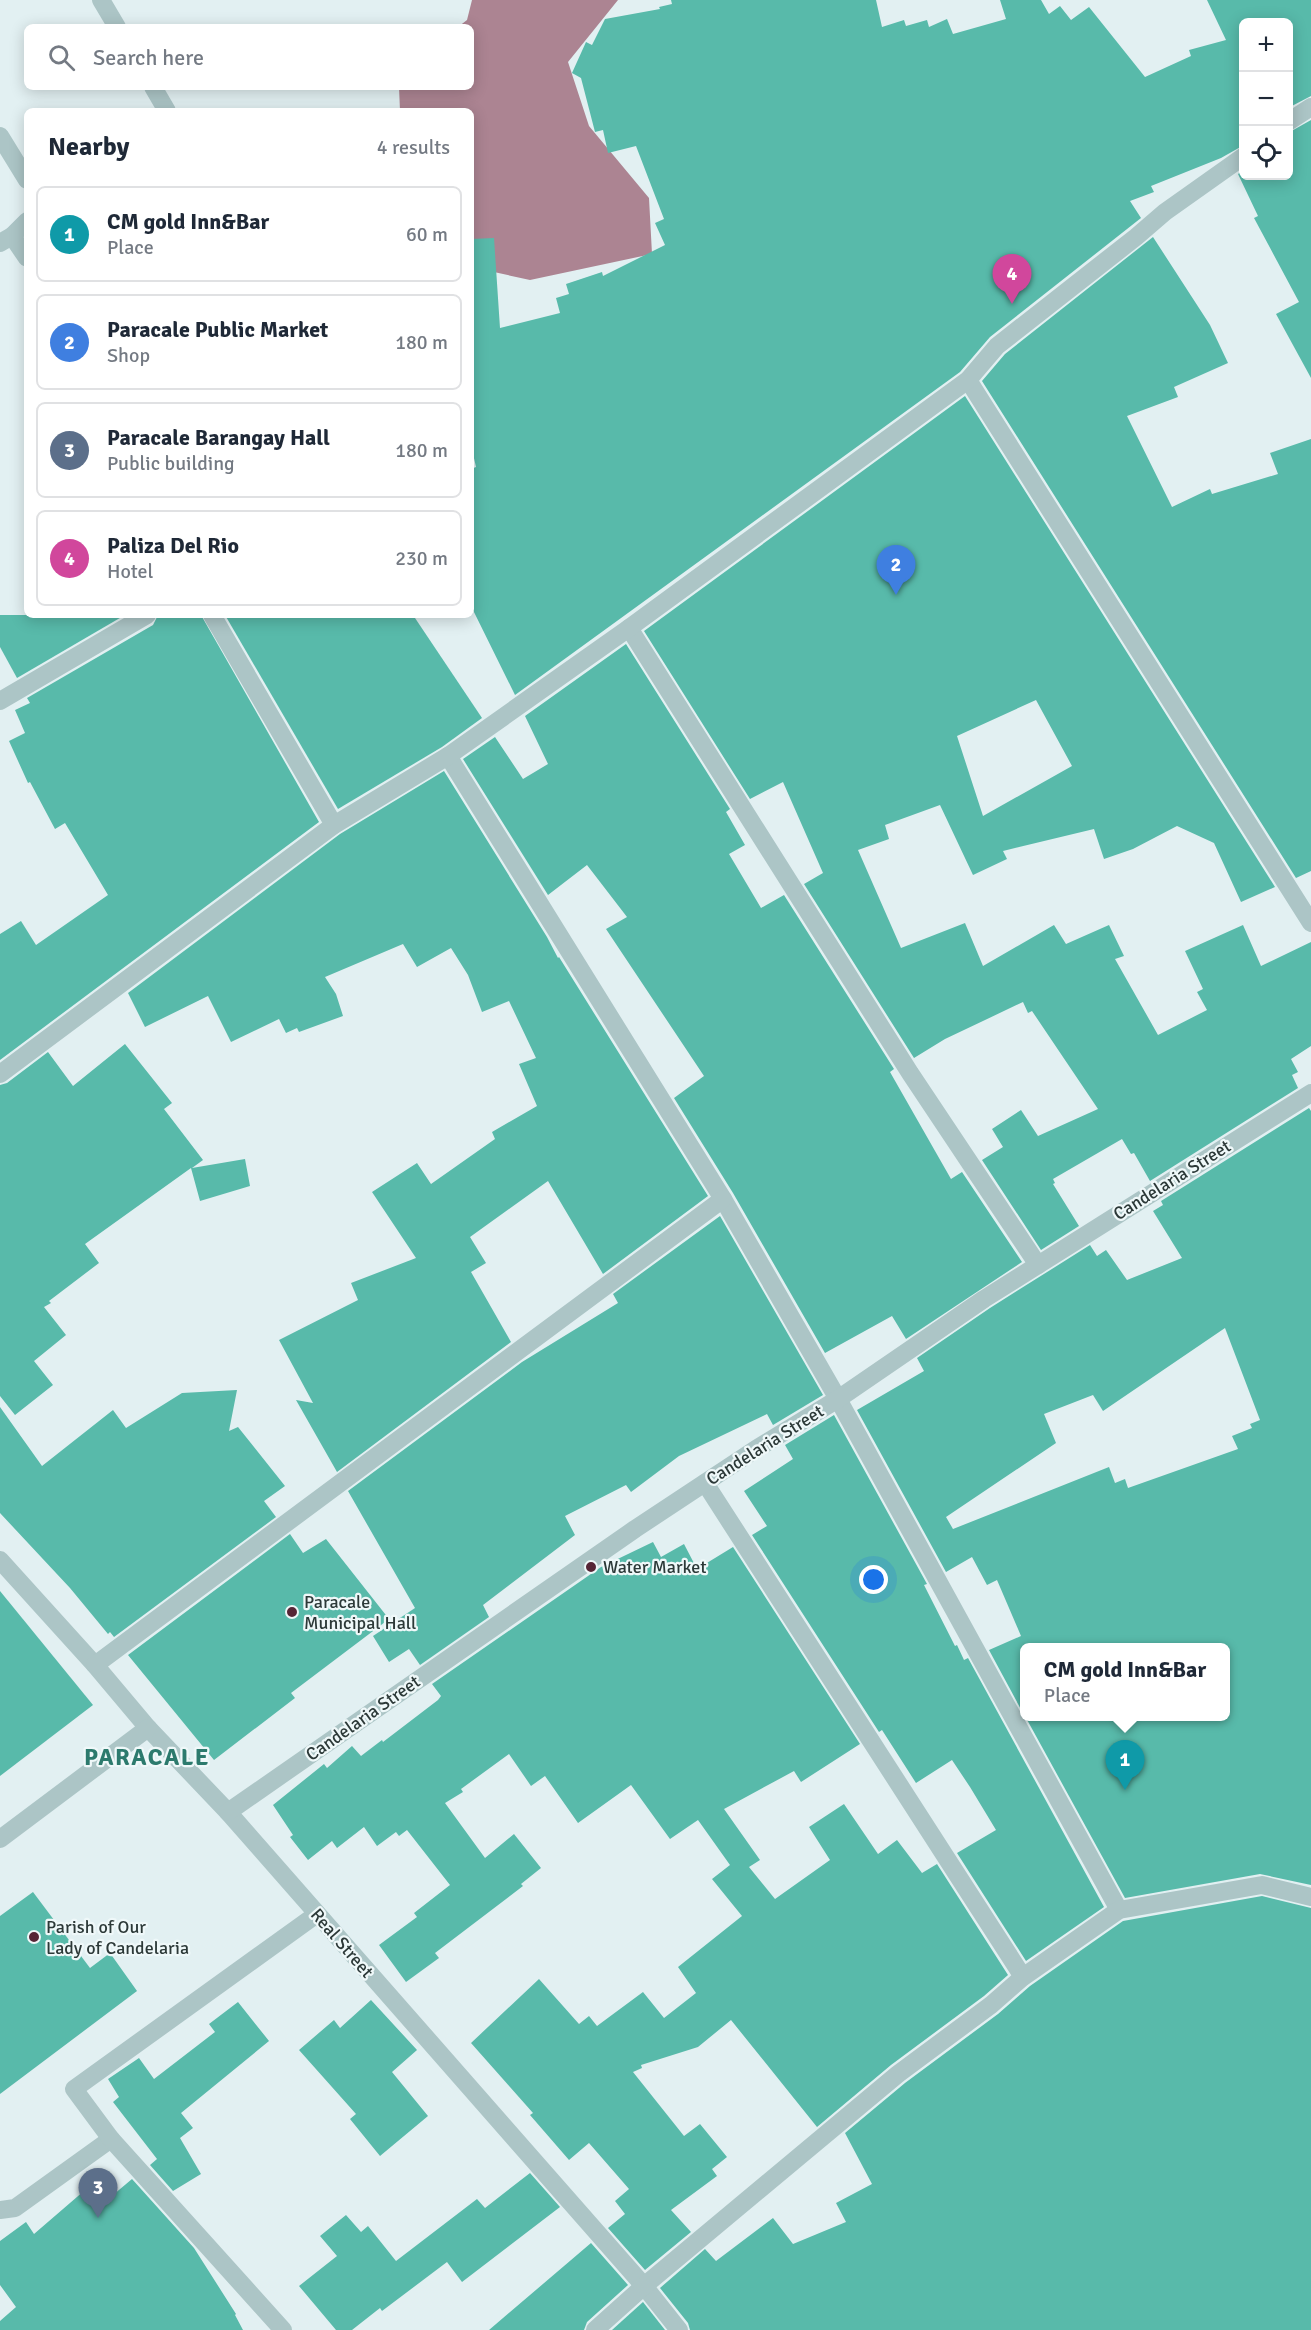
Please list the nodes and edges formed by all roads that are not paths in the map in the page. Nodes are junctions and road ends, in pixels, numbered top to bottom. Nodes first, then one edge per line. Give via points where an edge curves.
1 (101, 0) edge
2 (115, 24) edge
3 (155, 90) edge
4 (1311, 107) edge
5 (165, 108) edge
6 (1293, 119) edge
7 (0, 136) edge
8 (1239, 160) edge
9 (24, 175) edge
10 (24, 224) edge
11 (6, 239) edge
12 (24, 255) edge
13 (968, 380) junction
14 (142, 618) edge
15 (214, 618) edge
16 (629, 628) junction
17 (0, 701) edge
18 (448, 756) junction
19 (334, 825) junction
20 (1311, 923) edge
21 (0, 1074) edge
22 (1311, 1093) edge
23 (723, 1198) junction
24 (1038, 1265) junction
25 (838, 1399) junction
26 (705, 1483) junction
27 (0, 1560) edge
28 (95, 1665) junction
29 (148, 1728) junction
30 (228, 1812) junction
31 (0, 1839) edge
32 (1311, 1897) edge
33 (1119, 1910) junction
34 (317, 1914) junction
35 (1023, 1977) junction
36 (111, 2139) junction
37 (0, 2210) edge
38 (644, 2286) junction
39 (283, 2330) edge
40 (595, 2330) edge
41 (680, 2330) edge

1 - 2 street
3 - 5 street
4 - 6 street
7 - 9 street
8 - 13 street via 1165,212 997,346
10 - 11 street
11 - 12 street
13 - 16 street
13 - 20 street
14 - 17 street
15 - 19 street
16 - 18 street
16 - 24 street via 909,1073
18 - 19 street
18 - 23 street
19 - 21 street
22 - 24 street, Candelaria Street
23 - 25 street
23 - 28 street
24 - 25 street, Candelaria Street
25 - 26 street, Candelaria Street
25 - 33 street
26 - 30 street, Candelaria Street
26 - 35 street
27 - 28 street, Real Street
28 - 29 street, Real Street
29 - 30 street, Real Street
29 - 31 street
30 - 34 street, Real Street
32 - 33 street via 1262,1885
33 - 35 street
34 - 36 street via 74,2089
34 - 38 street, Real Street
35 - 38 street via 898,2074
36 - 37 street via 15,2208
36 - 39 street
38 - 40 street
38 - 41 street, Real Street

